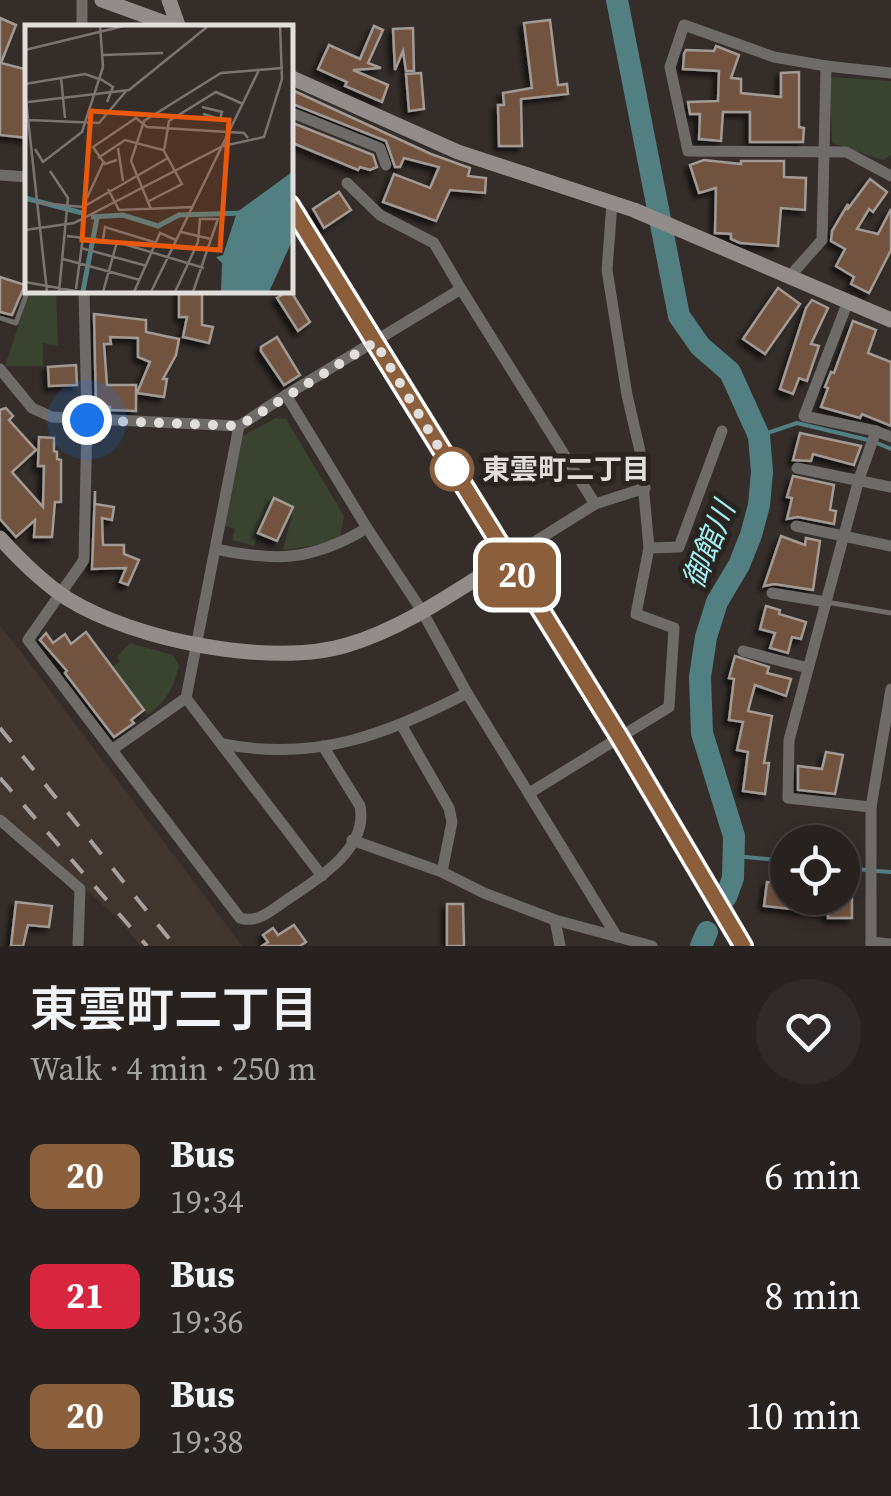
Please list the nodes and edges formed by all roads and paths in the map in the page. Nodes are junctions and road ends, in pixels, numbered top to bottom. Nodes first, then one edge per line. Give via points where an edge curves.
1 (102, 0) edge
2 (169, 0) edge
3 (171, 25) edge
4 (178, 25) edge
5 (826, 66) junction
6 (891, 73) edge
7 (292, 78) edge
8 (292, 113) edge
9 (824, 152) junction
10 (386, 165) dead end
11 (0, 176) edge
12 (891, 176) edge
13 (25, 177) edge
14 (347, 183) dead end
15 (612, 203) junction
16 (292, 208) edge
17 (790, 276) junction
18 (461, 290) junction
19 (27, 292) edge
20 (84, 292) edge
21 (847, 304) junction
22 (0, 318) edge
23 (891, 320) edge
24 (375, 342) junction
25 (0, 369) edge
26 (286, 395) junction
27 (87, 420) junction
28 (239, 426) junction
29 (876, 431) junction
30 (722, 432) dead end
31 (891, 438) edge
32 (797, 468) dead end
33 (859, 478) junction
34 (891, 487) edge
35 (645, 488) junction
36 (594, 504) junction
37 (796, 526) dead end
38 (366, 528) junction
39 (843, 537) junction
40 (0, 538) edge
41 (891, 546) edge
42 (649, 548) junction
43 (216, 549) junction
44 (508, 559) junction
45 (772, 593) dead end
46 (61, 594) junction
47 (826, 602) junction
48 (422, 612) junction
49 (891, 614) edge
50 (199, 642) junction
51 (743, 651) dead end
52 (808, 668) junction
53 (891, 688) edge
54 (467, 694) junction
55 (186, 698) junction
56 (889, 710) edge
57 (402, 726) junction
58 (620, 738) junction
59 (223, 744) junction
60 (323, 746) junction
61 (113, 749) junction
62 (531, 792) junction
63 (871, 807) junction
64 (0, 820) edge
65 (352, 840) junction
66 (442, 872) junction
67 (322, 876) junction
68 (555, 920) junction
69 (617, 941) edge
70 (871, 944) edge
71 (891, 944) edge
72 (78, 946) edge
73 (560, 946) edge
74 (652, 946) edge
75 (743, 946) edge

1 - 3 street
2 - 4 street
5 - 6 street
5 - 9 street
5 - 9 street via 774,58 684,24 670,68 688,151
7 - 15 street via 458,152
8 - 10 street via 380,148
9 - 12 street via 846,152
9 - 17 street via 822,240
11 - 13 street
14 - 18 street via 380,214 434,242
15 - 17 street
15 - 35 street via 607,270
16 - 24 street
17 - 21 street
18 - 24 street
18 - 36 street
19 - 22 lane via 16,323
20 - 27 street
21 - 23 street
21 - 29 street via 804,416
24 - 26 street
24 - 44 street
25 - 27 street via 42,414
26 - 28 street
26 - 38 street
27 - 28 street
27 - 46 street via 84,560
28 - 43 street
29 - 31 street
29 - 33 street
30 - 42 street via 679,546
32 - 33 street
33 - 34 street
33 - 39 street
35 - 36 street
35 - 42 street
36 - 44 street
37 - 39 street
38 - 43 street via 324,550 280,559
38 - 48 street
39 - 41 street
39 - 47 street
40 - 46 street
42 - 58 street via 636,614 674,628 669,707
43 - 50 street
44 - 48 street
44 - 58 street
45 - 47 street
46 - 50 street via 134,627
46 - 61 street via 28,640
47 - 49 lane
47 - 52 street
48 - 50 street via 368,638 311,652 271,655
48 - 54 street
50 - 55 street
51 - 52 street
52 - 63 street via 789,740 788,798
53 - 56 street
54 - 57 street
54 - 62 street
55 - 59 street
55 - 61 street
56 - 63 street
57 - 60 street
57 - 66 street via 449,808
58 - 62 street
58 - 75 street
59 - 60 street
59 - 67 street
60 - 65 street via 360,806
61 - 67 street via 240,918 253,921
62 - 69 street
63 - 70 street
64 - 72 street via 80,889
65 - 66 street
65 - 67 street
66 - 68 street
68 - 69 street
68 - 73 street
69 - 74 street
70 - 71 street

